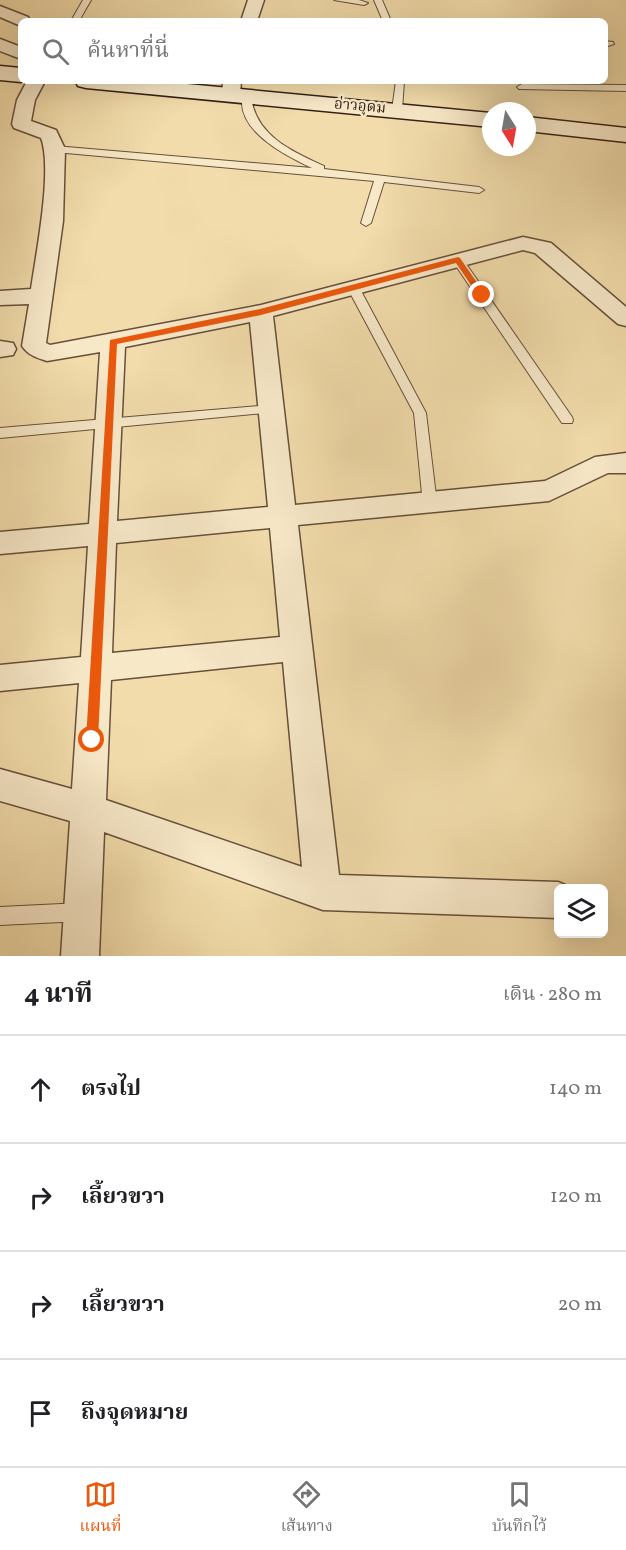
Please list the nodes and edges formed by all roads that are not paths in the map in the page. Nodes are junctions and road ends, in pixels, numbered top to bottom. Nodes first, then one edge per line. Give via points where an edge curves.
1 (87, 0) edge
2 (256, 0) edge
3 (338, 0) edge
4 (378, 0) edge
5 (364, 3) dead end
6 (0, 11) edge
7 (77, 18) edge
8 (250, 18) edge
9 (386, 18) edge
10 (18, 19) edge
11 (0, 44) edge
12 (18, 53) edge
13 (0, 73) edge
14 (18, 75) edge
15 (34, 84) edge
16 (136, 84) edge
17 (400, 84) edge
18 (522, 87) dead end
19 (626, 88) edge
20 (236, 90) edge
21 (396, 110) junction
22 (482, 119) edge
23 (11, 125) edge
24 (536, 125) edge
25 (626, 135) edge
26 (56, 149) junction
27 (333, 173) junction
28 (380, 179) junction
29 (479, 190) dead end
30 (366, 223) dead end
31 (458, 260) junction
32 (354, 289) junction
33 (41, 296) junction
34 (0, 298) edge
35 (261, 312) junction
36 (626, 319) edge
37 (113, 342) junction
38 (271, 409) junction
39 (567, 420) dead end
40 (109, 423) junction
41 (0, 433) edge
42 (626, 463) edge
43 (430, 504) junction
44 (282, 518) junction
45 (105, 534) junction
46 (0, 543) edge
47 (297, 648) junction
48 (96, 669) junction
49 (0, 678) edge
50 (0, 785) edge
51 (88, 810) junction
52 (323, 892) junction
53 (554, 900) edge
54 (82, 912) junction
55 (0, 916) edge
56 (80, 956) edge

1 - 7 lane
2 - 8 street
3 - 5 lane
4 - 9 lane
6 - 10 street
11 - 12 street
13 - 14 street
15 - 23 street
16 - 20 street, อ่าวอุดม
17 - 21 lane
18 - 19 lane
20 - 21 street, อ่าวอุดม
20 - 27 lane via 248,116 271,141
21 - 22 street, อ่าวอุดม
23 - 26 street via 49,134
24 - 25 street
26 - 27 lane
26 - 33 street via 52,221
27 - 28 lane
28 - 29 lane
28 - 30 lane
31 - 32 street
31 - 36 street via 523,243 543,248
31 - 39 lane
32 - 35 street
32 - 43 lane via 420,412
33 - 34 street
33 - 37 street via 34,346 47,353
35 - 37 street
35 - 38 street
37 - 40 street
38 - 40 lane
38 - 44 street
40 - 41 lane
40 - 45 street
42 - 43 street via 604,464 549,491
43 - 44 street
44 - 45 street
44 - 47 street
45 - 46 street
45 - 48 street
47 - 48 street
47 - 52 street
48 - 49 street
48 - 51 street
50 - 51 street
51 - 52 street
51 - 54 street
52 - 53 street
54 - 55 lane
54 - 56 street

